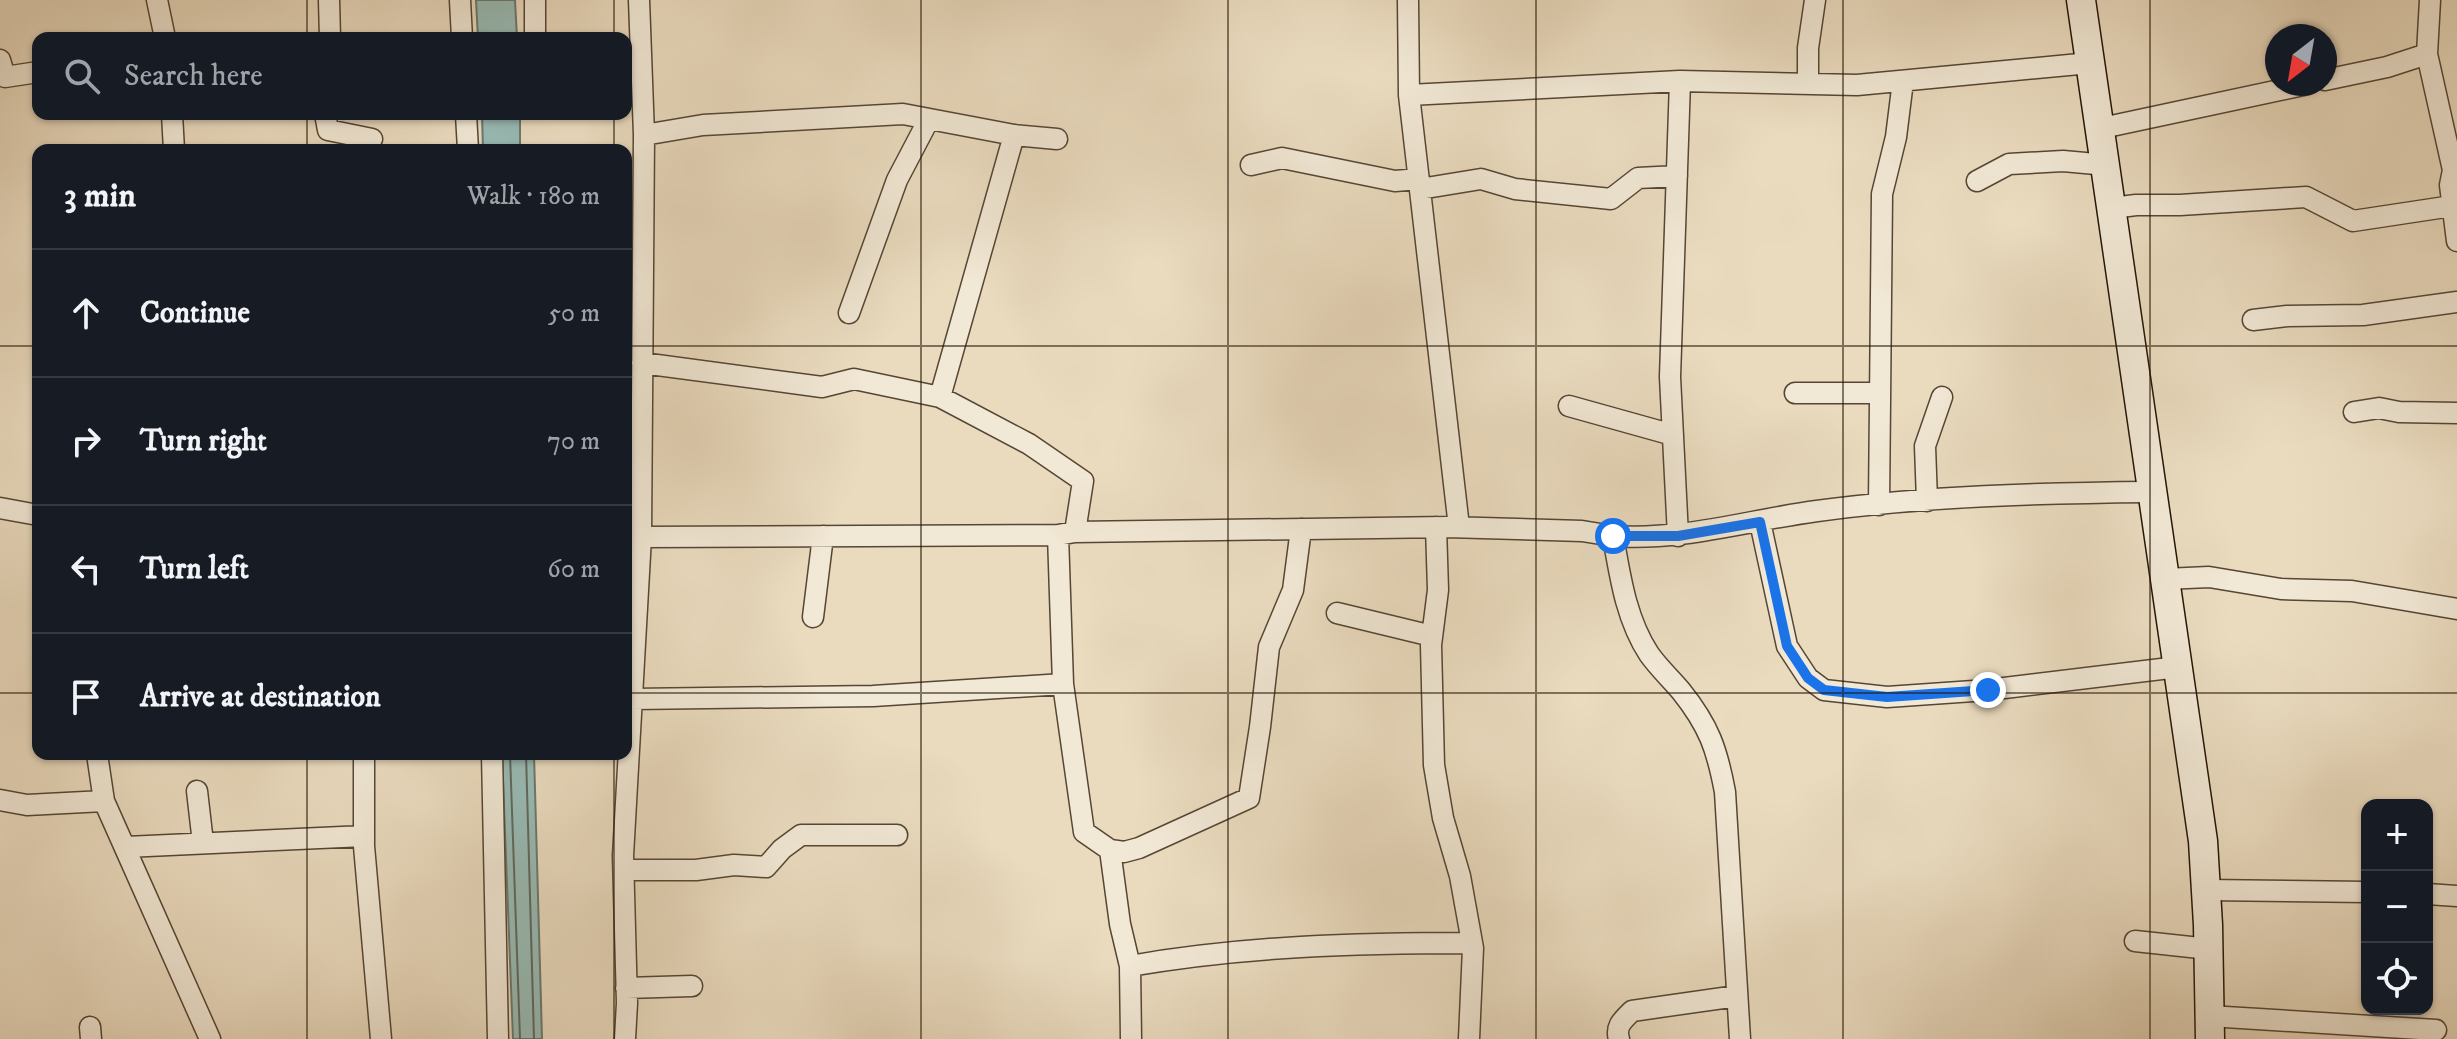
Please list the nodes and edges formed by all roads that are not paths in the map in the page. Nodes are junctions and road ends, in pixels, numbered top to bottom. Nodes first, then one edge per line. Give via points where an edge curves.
1 (157, 0) edge
2 (329, 0) edge
3 (460, 0) edge
4 (535, 0) edge
5 (639, 0) edge
6 (1408, 0) edge
7 (1815, 0) edge
8 (2081, 0) edge
9 (2430, 0) edge
10 (164, 32) edge
11 (330, 32) edge
12 (462, 32) edge
13 (535, 32) edge
14 (2427, 54) junction
15 (0, 60) edge
16 (2090, 63) junction
17 (32, 73) edge
18 (2337, 77) edge
19 (1680, 81) junction
20 (1903, 81) junction
21 (1808, 84) junction
22 (2265, 93) edge
23 (1409, 95) junction
24 (929, 119) junction
25 (172, 120) edge
26 (326, 120) edge
27 (466, 120) edge
28 (2102, 128) junction
29 (644, 135) junction
30 (1014, 135) junction
31 (372, 139) dead end
32 (1057, 139) dead end
33 (174, 144) edge
34 (468, 144) edge
35 (1251, 165) dead end
36 (2107, 165) junction
37 (1677, 176) junction
38 (1977, 181) dead end
39 (1419, 184) junction
40 (2452, 206) junction
41 (2112, 208) junction
42 (2457, 241) edge
43 (2457, 302) edge
44 (849, 313) dead end
45 (2253, 320) dead end
46 (642, 363) junction
47 (1795, 393) dead end
48 (1880, 393) junction
49 (940, 397) junction
50 (1942, 397) dead end
51 (1569, 406) dead end
52 (2354, 412) dead end
53 (2457, 413) edge
54 (1673, 435) junction
55 (2151, 492) junction
56 (1927, 501) junction
57 (1879, 505) junction
58 (0, 508) edge
59 (32, 514) edge
60 (1760, 522) junction
61 (1436, 527) junction
62 (1459, 527) junction
63 (1301, 529) junction
64 (1066, 534) junction
65 (823, 536) junction
66 (1613, 536) junction
67 (1678, 536) junction
68 (641, 537) junction
69 (2165, 579) junction
70 (2457, 609) edge
71 (1337, 613) dead end
72 (813, 617) dead end
73 (1432, 636) junction
74 (2178, 667) junction
75 (1063, 684) junction
76 (633, 699) junction
77 (632, 718) edge
78 (98, 760) edge
79 (364, 760) edge
80 (492, 760) edge
81 (630, 760) edge
82 (197, 791) dead end
83 (0, 800) edge
84 (104, 801) junction
85 (897, 835) dead end
86 (364, 836) junction
87 (203, 843) junction
88 (126, 847) junction
89 (1110, 850) junction
90 (624, 870) junction
91 (2206, 890) junction
92 (2361, 892) edge
93 (2433, 894) edge
94 (2457, 896) edge
95 (2135, 941) dead end
96 (1472, 943) junction
97 (2209, 949) junction
98 (1130, 966) junction
99 (692, 986) dead end
100 (626, 988) junction
101 (1737, 996) junction
102 (2210, 1027) edge
103 (2436, 1030) dead end
104 (1618, 1036) edge
105 (210, 1039) edge
106 (381, 1039) edge
107 (498, 1039) edge
108 (625, 1039) edge
109 (1131, 1039) edge
110 (1469, 1039) edge
111 (1596, 1039) edge
112 (1740, 1039) edge

1 - 10 street
2 - 11 street
3 - 12 street
4 - 13 street
5 - 29 street
6 - 23 street
7 - 21 street
8 - 16 main road
9 - 14 street
14 - 18 street
14 - 40 street via 2453,170
15 - 17 street via 5,77
16 - 20 street
16 - 28 main road
19 - 21 street
19 - 23 street
19 - 37 street
20 - 21 street
20 - 48 street via 1882,194
22 - 28 street
23 - 39 street
24 - 29 street via 903,114 793,118
24 - 30 street
24 - 44 street via 897,180
25 - 33 street
26 - 31 street via 328,130
27 - 34 street
28 - 36 main road
29 - 46 street
30 - 32 street
30 - 49 street
35 - 39 street via 1282,158
36 - 38 street via 2009,164
36 - 41 main road
37 - 39 street via 1638,178 1611,199 1515,189 1481,179
37 - 54 street
39 - 62 street
40 - 41 street via 2353,221 2306,197
40 - 42 street
41 - 55 main road
43 - 45 street via 2363,315
46 - 49 street via 822,387 854,379
46 - 68 street
47 - 48 street
48 - 57 street
49 - 64 street via 1029,444 1083,481
50 - 56 street via 1925,446
51 - 54 street
52 - 53 street via 2379,408
54 - 67 street
55 - 56 street
55 - 69 main road
56 - 57 street
57 - 60 street
58 - 59 street
60 - 67 street
60 - 74 street via 1787,646 1808,678 1824,690 1901,696
61 - 62 street
61 - 63 street
61 - 73 street via 1438,590
62 - 66 street
63 - 64 street
63 - 89 street via 1293,590 1269,647 1249,798 1139,848
64 - 65 street
64 - 75 street
65 - 68 street
65 - 72 street
66 - 67 street
66 - 101 street via 1633,621 1649,654 1711,733 1720,764
68 - 76 street
69 - 70 street via 2209,577 2281,589 2352,591
69 - 74 main road
71 - 73 street
73 - 96 street via 1434,765
74 - 91 main road
75 - 76 street via 873,696
75 - 89 street via 1084,832
76 - 77 street
78 - 84 street
79 - 86 street
80 - 107 street
81 - 90 street
82 - 87 street
83 - 84 street via 27,805
84 - 88 street
85 - 90 street via 801,835 766,867
86 - 87 street
86 - 106 street
87 - 88 street
88 - 105 street
89 - 98 street
90 - 100 street
91 - 92 street
91 - 97 main road
93 - 94 street
95 - 97 street
96 - 98 street via 1194,954
96 - 110 street
97 - 102 main road
98 - 109 street
99 - 100 street
100 - 108 street
101 - 104 street via 1632,1011 1620,1022
101 - 112 street
102 - 103 street
104 - 111 street

